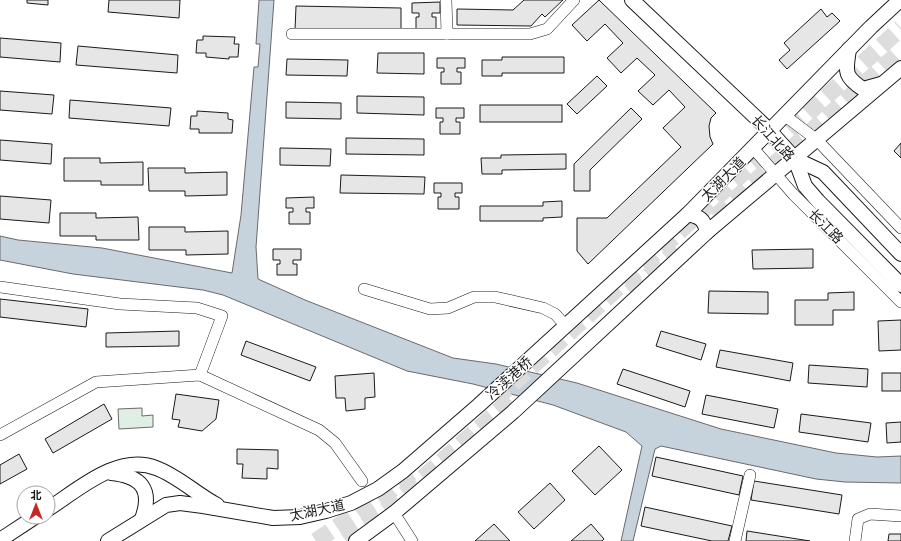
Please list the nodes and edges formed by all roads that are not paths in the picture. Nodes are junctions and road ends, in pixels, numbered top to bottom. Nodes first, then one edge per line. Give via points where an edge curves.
1 (446, 0) edge
2 (574, 0) edge
3 (632, 0) edge
4 (900, 0) edge
5 (292, 34) dead end
6 (447, 34) junction
7 (849, 49) junction
8 (901, 68) edge
9 (883, 84) junction
10 (784, 115) junction
11 (769, 130) junction
12 (817, 140) junction
13 (753, 148) junction
14 (795, 159) junction
15 (776, 175) junction
16 (688, 214) junction
17 (871, 223) junction
18 (901, 228) edge
19 (706, 232) junction
20 (855, 239) junction
21 (901, 254) edge
22 (901, 285) edge
23 (0, 287) edge
24 (364, 289) dead end
25 (901, 302) edge
26 (566, 326) junction
27 (538, 351) joint
28 (568, 360) joint
29 (200, 375) junction
30 (479, 405) joint
31 (0, 435) edge
32 (104, 473) junction
33 (750, 476) dead end
34 (362, 481) dead end
35 (56, 504) edge
36 (227, 510) junction
37 (394, 513) junction
38 (901, 516) edge
39 (142, 519) junction
40 (23, 525) edge
41 (0, 540) edge
42 (108, 541) edge
43 (356, 541) edge
44 (412, 541) edge
45 (735, 541) edge
46 (855, 541) edge

1 - 6 street
2 - 6 street via 547,29 530,34
3 - 11 main road, 长江北路
4 - 7 main road, 太湖大道
5 - 6 street
7 - 9 main road via 846,70 851,81 863,89
7 - 10 main road, 太湖大道
8 - 9 main road, 太湖大道
9 - 12 main road, 太湖大道
10 - 11 main road, 太湖大道
10 - 12 street
11 - 13 main road, 太湖大道
11 - 14 main road, 长江北路
12 - 14 main road, 太湖大道
12 - 18 street
13 - 15 street, 长江路
13 - 16 main road, 太湖大道
14 - 15 main road, 太湖大道
14 - 17 main road via 823,172
14 - 20 main road, 长江北路 via 805,186
15 - 19 main road, 太湖大道
15 - 25 street, 长江路
16 - 19 main road via 700,217
16 - 26 main road, 太湖大道
17 - 20 main road
17 - 21 main road
19 - 28 main road, 太湖大道
20 - 22 main road, 长江北路
23 - 29 street via 120,304 197,308 222,316
24 - 26 street via 430,309 448,308 474,297 495,297 543,308 555,314
26 - 27 main road, 太湖大道
27 - 30 main road, 冷渎港桥
28 - 37 main road, 冷渎港桥 via 513,412
29 - 31 street via 96,382
29 - 34 street via 319,430 335,443
30 - 36 main road, 太湖大道 via 403,471 378,489 351,503 300,517 273,518
32 - 35 main road
32 - 36 main road via 136,464 155,467
32 - 39 main road via 125,474 142,486 147,500
33 - 45 street
36 - 39 main road, 太湖大道 via 180,504 166,505
37 - 43 main road
37 - 44 street
38 - 46 street via 870,514 858,519
39 - 42 main road, 太湖大道
40 - 41 main road

